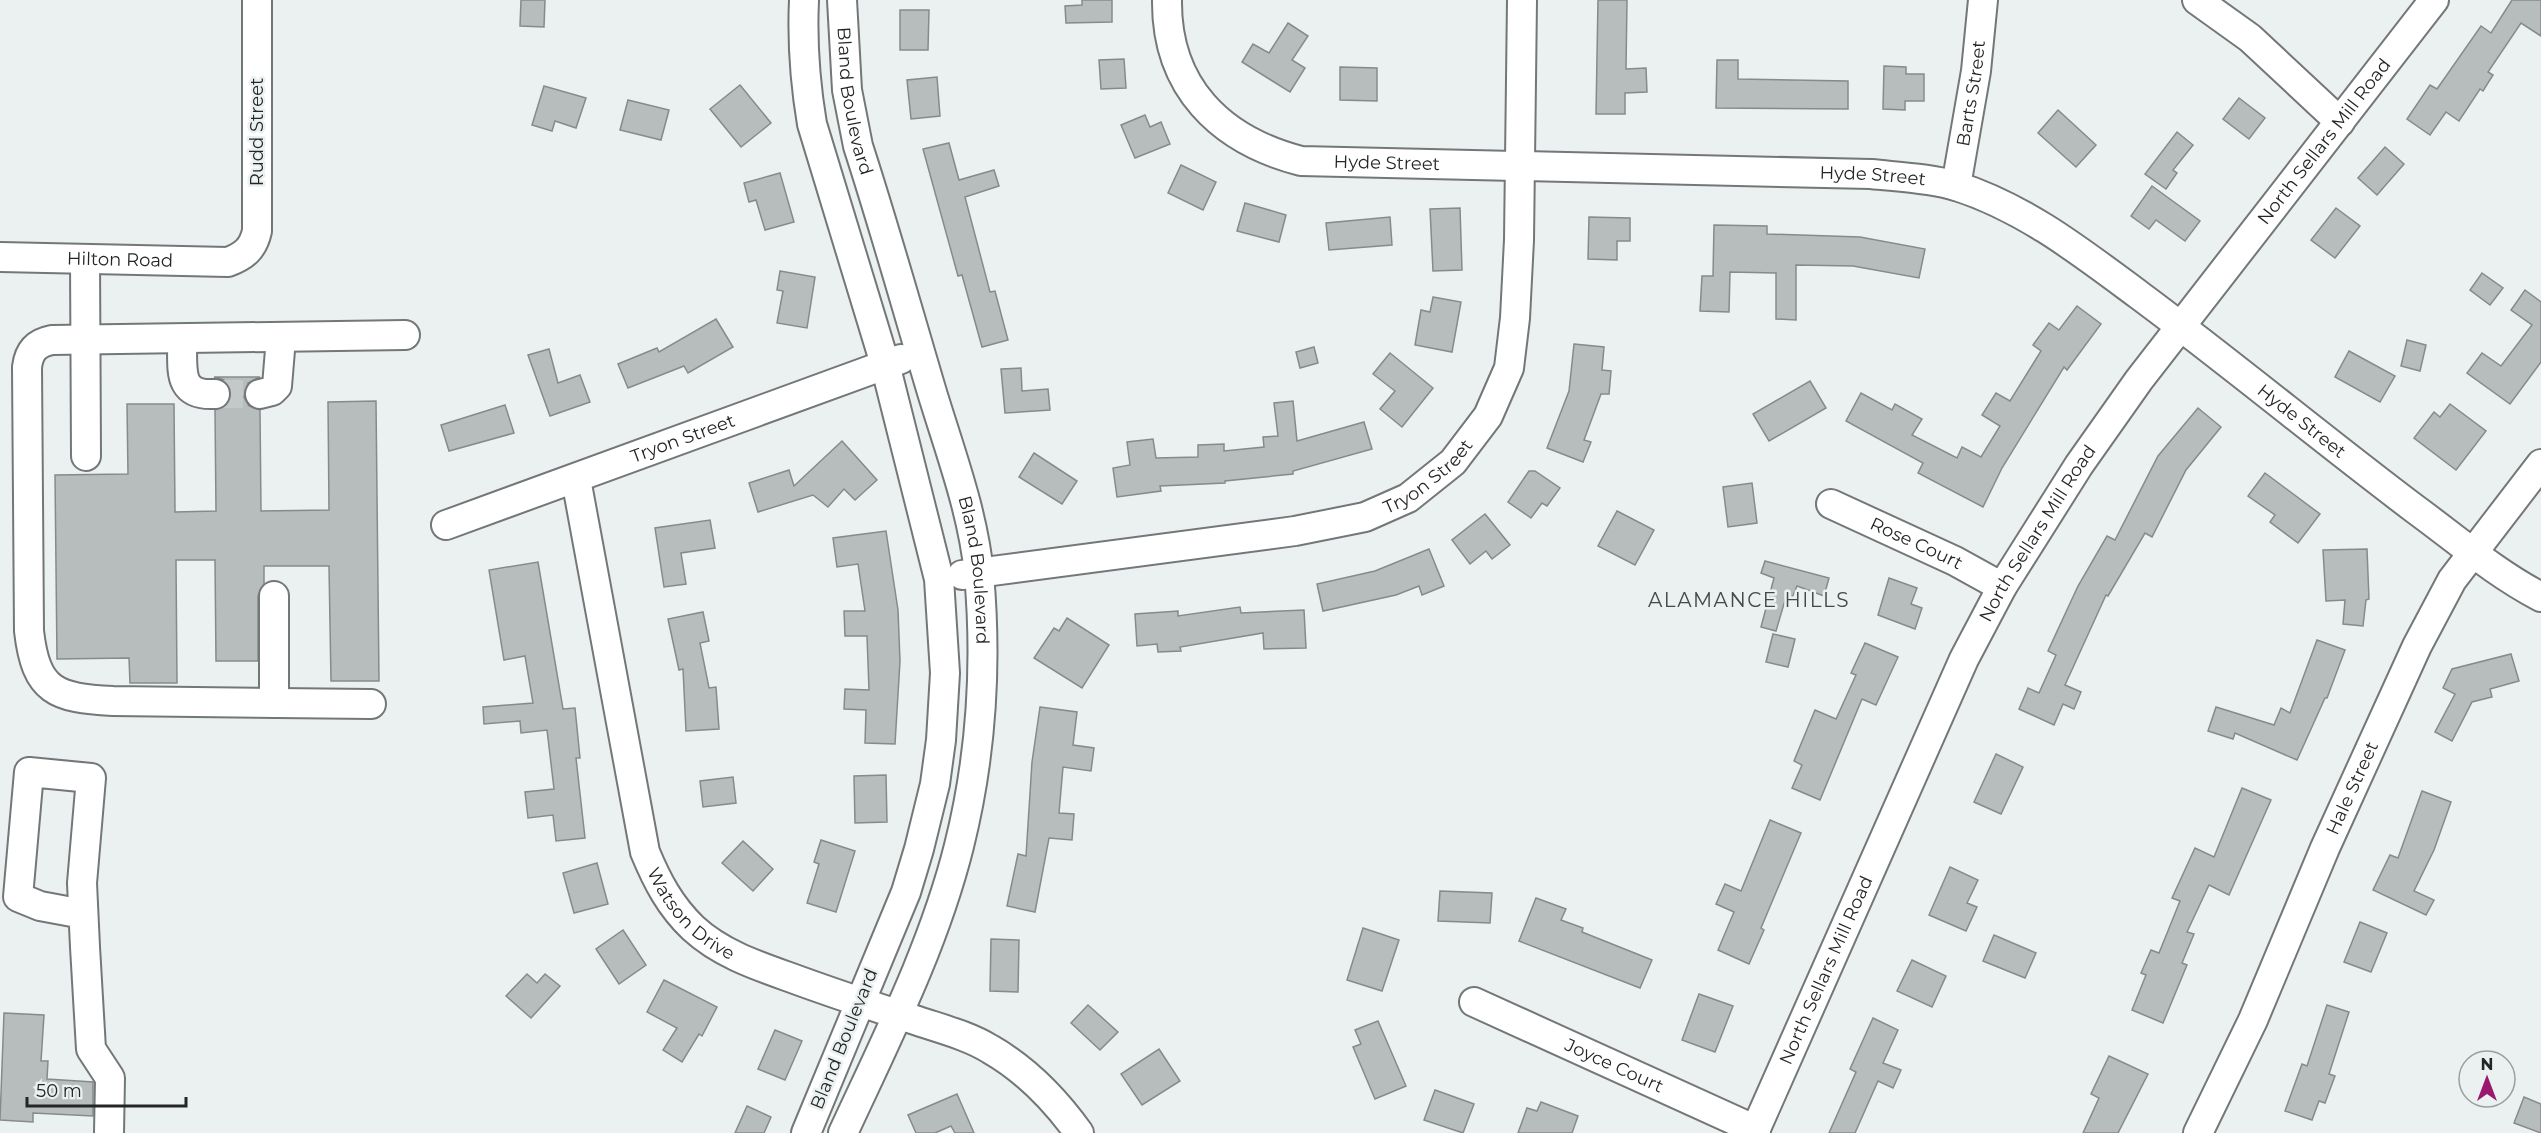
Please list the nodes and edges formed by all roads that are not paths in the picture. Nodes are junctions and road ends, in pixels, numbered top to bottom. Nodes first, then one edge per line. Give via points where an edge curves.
1 (257, 0) edge
2 (804, 0) edge
3 (842, 0) edge
4 (1167, 0) edge
5 (1522, 0) edge
6 (1983, 0) edge
7 (2197, 0) edge
8 (2434, 0) edge
9 (2340, 122) junction
10 (1518, 168) junction
11 (1956, 186) junction
12 (0, 257) edge
13 (240, 257) joint
14 (85, 259) junction
15 (2181, 327) junction
16 (405, 335) dead end
17 (281, 338) junction
18 (182, 339) junction
19 (84, 341) junction
20 (920, 352) junction
21 (885, 364) junction
22 (215, 394) tunnel mouth
23 (260, 394) tunnel mouth
24 (86, 456) dead end
25 (2541, 464) edge
26 (576, 478) junction
27 (1831, 504) dead end
28 (446, 525) dead end
29 (2474, 554) junction
30 (979, 573) junction
31 (939, 579) junction
32 (2002, 587) junction
33 (274, 596) dead end
34 (2541, 597) edge
35 (274, 703) junction
36 (371, 704) dead end
37 (83, 914) junction
38 (1474, 1002) dead end
39 (858, 1003) junction
40 (897, 1014) junction
41 (1755, 1132) edge
42 (109, 1133) edge
43 (806, 1133) edge
44 (843, 1133) edge
45 (1079, 1133) edge
46 (2198, 1133) edge

1 - 13 street, Rudd Street via 257,231 250,249
2 - 21 street, Bland Boulevard via 802,36 812,124
3 - 20 street, Bland Boulevard via 847,90 858,146
4 - 10 street, Hyde Street via 1171,44 1195,95 1213,117 1260,149 1301,161
5 - 10 street, Tryon Street
6 - 11 street, Barts Street via 1976,71
7 - 9 street via 2250,38
8 - 9 street, North Sellars Mill Road
9 - 15 street, North Sellars Mill Road
10 - 11 street, Hyde Street via 1861,174
10 - 30 street, Tryon Street via 1516,306 1509,368 1488,416 1453,462 1408,498 1365,517 1295,531
11 - 15 street, Hyde Street via 2058,235
12 - 14 street, Hilton Road
13 - 14 street, Hilton Road via 228,262
14 - 19 street
15 - 29 street, Hyde Street
15 - 32 street, North Sellars Mill Road via 2079,465
16 - 17 street
17 - 18 street
17 - 23 street via 278,386
18 - 19 street
18 - 22 street via 189,389 195,394
19 - 24 street
19 - 35 street via 42,342 28,359 29,631 40,673 54,690 81,699
20 - 21 street, Tryon Street
20 - 30 street, Bland Boulevard via 962,490
21 - 26 street, Tryon Street
21 - 31 street, Bland Boulevard
25 - 29 street, Hale Street
26 - 28 street, Tryon Street
26 - 39 street, Watson Drive via 645,852 658,883 693,928 720,949
27 - 32 street, Rose Court
29 - 34 street, Hyde Street
29 - 46 street, Hale Street via 2452,580 2417,646 2253,1020
30 - 31 street, Tryon Street
30 - 40 street, Bland Boulevard via 982,678 970,800 936,920
31 - 39 street, Bland Boulevard via 945,673 934,784 906,892
32 - 41 street, North Sellars Mill Road via 1964,659
33 - 35 street
35 - 36 street
37 - 37 street via 91,778 29,772 18,897 40,906
37 - 42 street via 91,1049 110,1078
38 - 41 street, Joyce Court
39 - 40 street, Watson Drive
39 - 43 street, Bland Boulevard
40 - 44 street, Bland Boulevard
40 - 45 street, Watson Drive via 990,1049 1040,1088

